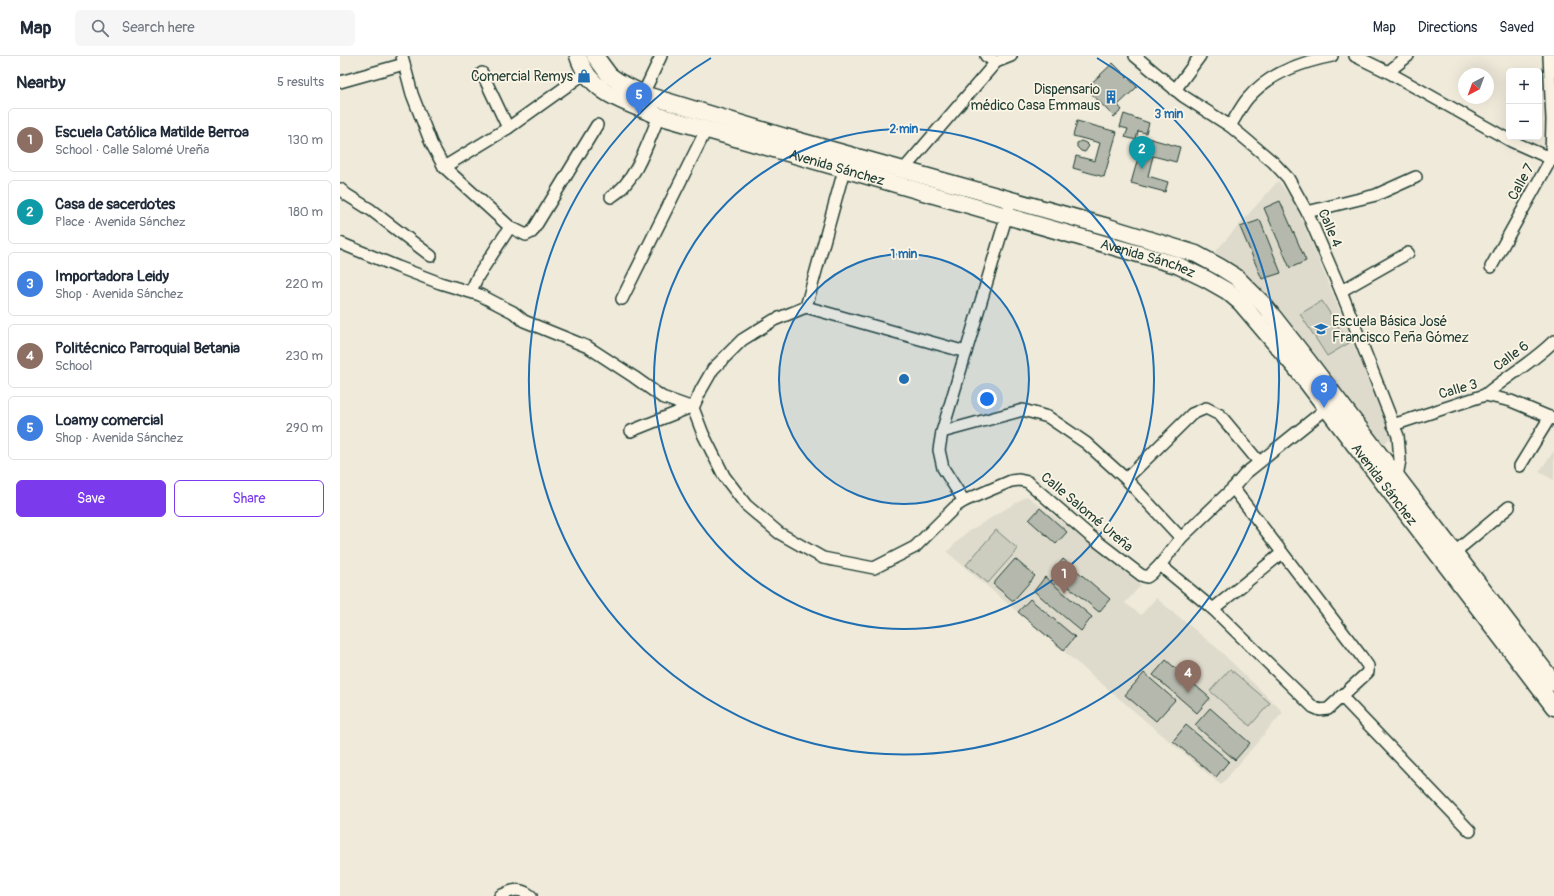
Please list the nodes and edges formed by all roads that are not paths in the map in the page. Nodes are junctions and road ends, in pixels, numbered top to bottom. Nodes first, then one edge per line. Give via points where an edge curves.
1 (578, 56) edge
2 (595, 56) edge
3 (661, 56) edge
4 (986, 56) edge
5 (1011, 56) edge
6 (1135, 56) edge
7 (1200, 56) edge
8 (1332, 56) edge
9 (1355, 56) edge
10 (1408, 56) edge
11 (1549, 56) edge
12 (403, 60) edge
13 (996, 62) junction
14 (1388, 72) junction
15 (482, 73) dead end
16 (585, 74) junction
17 (340, 82) edge
18 (1175, 90) junction
19 (642, 94) junction
20 (659, 116) junction
21 (597, 125) dead end
22 (1230, 126) junction
23 (508, 128) junction
24 (706, 130) junction
25 (1552, 160) edge
26 (444, 167) junction
27 (904, 169) junction
28 (844, 170) junction
29 (1416, 177) dead end
30 (340, 188) edge
31 (611, 197) dead end
32 (1011, 201) junction
33 (1307, 212) junction
34 (1006, 217) junction
35 (510, 227) junction
36 (1108, 227) junction
37 (340, 243) edge
38 (1106, 244) junction
39 (1408, 253) dead end
40 (431, 256) dead end
41 (1491, 267) dead end
42 (471, 291) junction
43 (1340, 292) junction
44 (622, 299) dead end
45 (806, 307) junction
46 (1554, 341) edge
47 (966, 352) junction
48 (1485, 395) junction
49 (1332, 404) junction
50 (692, 408) junction
51 (1552, 418) edge
52 (1393, 425) junction
53 (631, 431) dead end
54 (942, 432) junction
55 (1259, 462) junction
56 (1520, 466) dead end
57 (1397, 476) junction
58 (1126, 479) junction
59 (1233, 488) junction
60 (1392, 494) junction
61 (964, 501) junction
62 (1509, 507) dead end
63 (1181, 538) junction
64 (1455, 552) junction
65 (1282, 553) junction
66 (1160, 565) junction
67 (1213, 609) junction
68 (1554, 683) edge
69 (1341, 696) junction
70 (1554, 707) edge
71 (1470, 831) dead end
72 (500, 896) edge
73 (531, 896) edge

1 - 16 street, Avenida Sánchez
2 - 19 street, Avenida Sánchez via 609,75
3 - 19 street
4 - 13 street
5 - 13 street
6 - 18 street, Calle 4
7 - 18 street
8 - 22 street via 1305,63 1267,80 1248,98
9 - 14 street
10 - 14 street
11 - 25 street, Calle 7
12 - 17 street
12 - 26 street via 412,94
13 - 27 street
14 - 25 street via 1511,142
15 - 23 street
16 - 20 street, Avenida Sánchez via 608,95
16 - 23 street
18 - 22 street, Calle 4
19 - 27 street, Avenida Sánchez
20 - 24 street, Avenida Sánchez
20 - 31 street via 630,178 619,192
21 - 35 street via 532,232 526,235
22 - 33 street, Calle 4 via 1288,178
23 - 26 street
24 - 28 street, Avenida Sánchez
24 - 44 street
25 - 41 street, Calle 7
26 - 35 street
27 - 32 street, Avenida Sánchez
28 - 34 street, Avenida Sánchez
28 - 45 street
29 - 33 street via 1376,195
30 - 40 street
32 - 34 street
32 - 36 street, Avenida Sánchez
33 - 43 street, Calle 4
34 - 38 street, Avenida Sánchez
34 - 47 street
35 - 42 street
36 - 38 street
36 - 49 street, Avenida Sánchez via 1196,254 1236,277 1264,306
37 - 42 street via 398,268
38 - 49 street, Avenida Sánchez via 1177,265 1227,291 1241,303 1296,368
39 - 43 street
42 - 50 street via 513,312 524,321 588,347 662,397
43 - 52 street, Calle 4
45 - 47 street
45 - 50 street via 774,320 742,340 713,368
46 - 48 street, Calle 6
47 - 54 street
48 - 51 street, Calle 3 via 1511,401
48 - 52 street, Calle 3
49 - 55 street, Calle Salomé Ureña
49 - 57 street, Avenida Sánchez
49 - 60 street, Avenida Sánchez
50 - 53 street
50 - 61 street, Calle Salomé Ureña via 724,476 746,505 779,533 823,558 874,568 915,548
51 - 56 street
52 - 57 street, Calle 4 via 1398,436 1400,460
54 - 58 street via 1023,410 1048,417 1086,443
54 - 61 street via 939,450 943,468
55 - 58 street via 1220,415 1206,408 1192,414
55 - 59 street, Calle Salomé Ureña
57 - 60 street, Calle 4
57 - 64 street, Avenida Sánchez
58 - 63 street
59 - 63 street, Calle Salomé Ureña
59 - 65 street
60 - 70 street, Avenida Sánchez
61 - 66 street, Calle Salomé Ureña via 1011,481 1028,482 1089,535 1141,575 1147,577
62 - 64 street
63 - 66 street, Calle Salomé Ureña
64 - 68 street, Avenida Sánchez
65 - 67 street
65 - 69 street via 1368,666 1368,672
66 - 67 street
67 - 69 street via 1312,707 1328,709
69 - 71 street
72 - 73 street via 512,890 524,891

